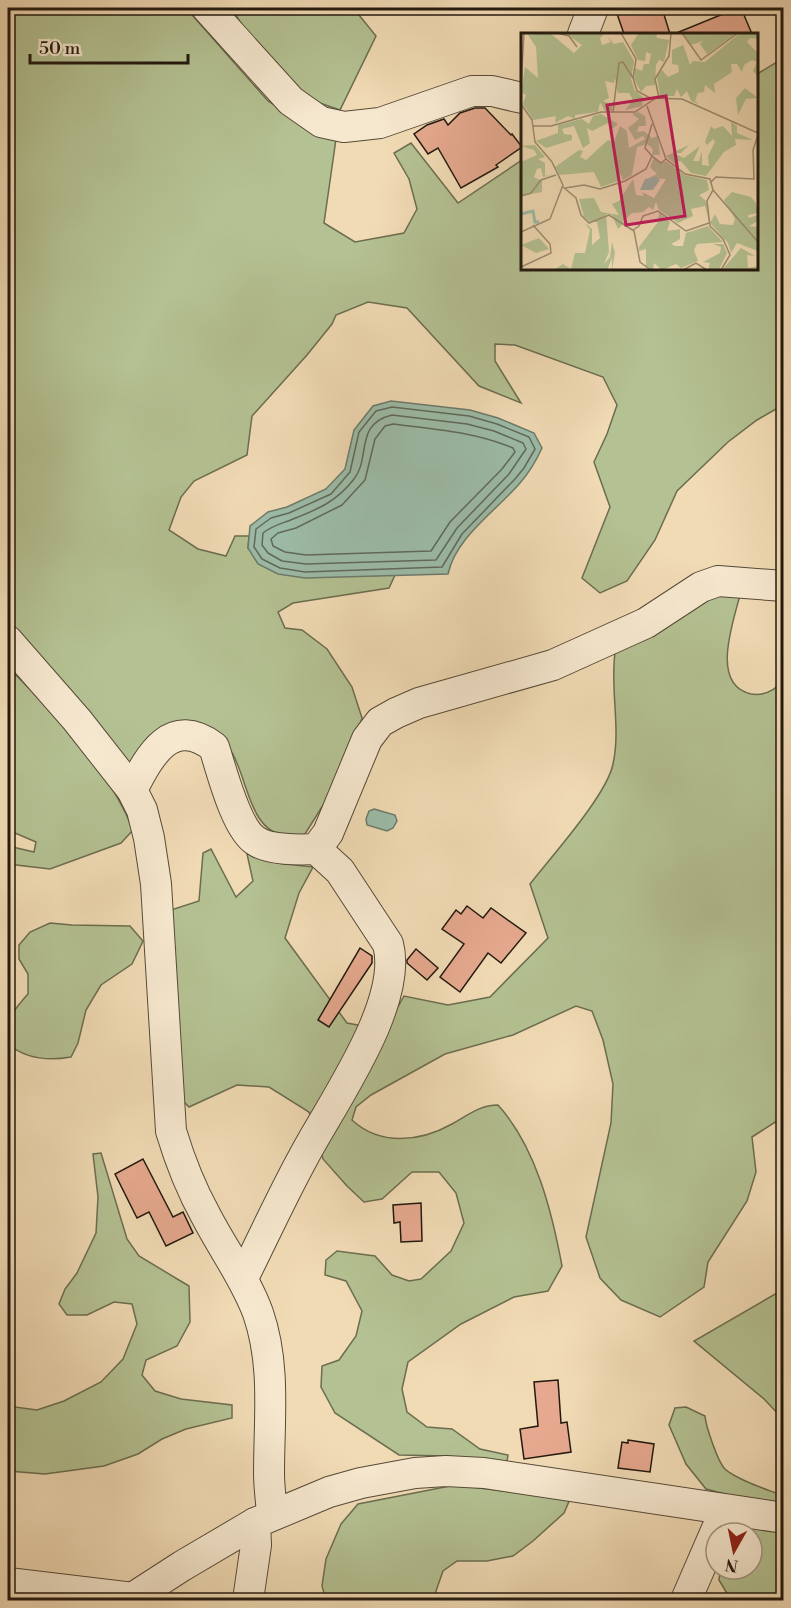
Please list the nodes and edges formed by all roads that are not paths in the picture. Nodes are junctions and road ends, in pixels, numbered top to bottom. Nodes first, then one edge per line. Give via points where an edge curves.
1 (207, 8) edge
2 (593, 8) edge
3 (583, 33) edge
4 (521, 98) edge
5 (783, 586) edge
6 (8, 641) edge
7 (132, 790) junction
8 (316, 849) junction
9 (243, 1278) junction
10 (725, 1510) junction
11 (264, 1518) junction
12 (783, 1518) edge
13 (8, 1583) edge
14 (100, 1597) edge
15 (142, 1599) edge
16 (248, 1600) edge
17 (686, 1600) edge

1 - 4 street via 291,101 321,122 344,127 380,123 472,91
2 - 3 street
5 - 8 street via 718,581 701,587 646,623 553,666 419,703 380,722 367,739 328,833
6 - 7 street
7 - 8 street via 144,765 166,740 179,735 204,740 214,747 238,818 255,841 277,848
7 - 9 street via 142,810 156,884 171,1131 206,1216
8 - 9 street via 340,871 388,944 390,979 374,1029 303,1157
9 - 11 street via 268,1349 269,1476
10 - 11 street via 576,1485 446,1470 361,1483
10 - 12 street
10 - 17 street
11 - 15 street via 182,1566
11 - 16 street
13 - 14 street
14 - 15 street

